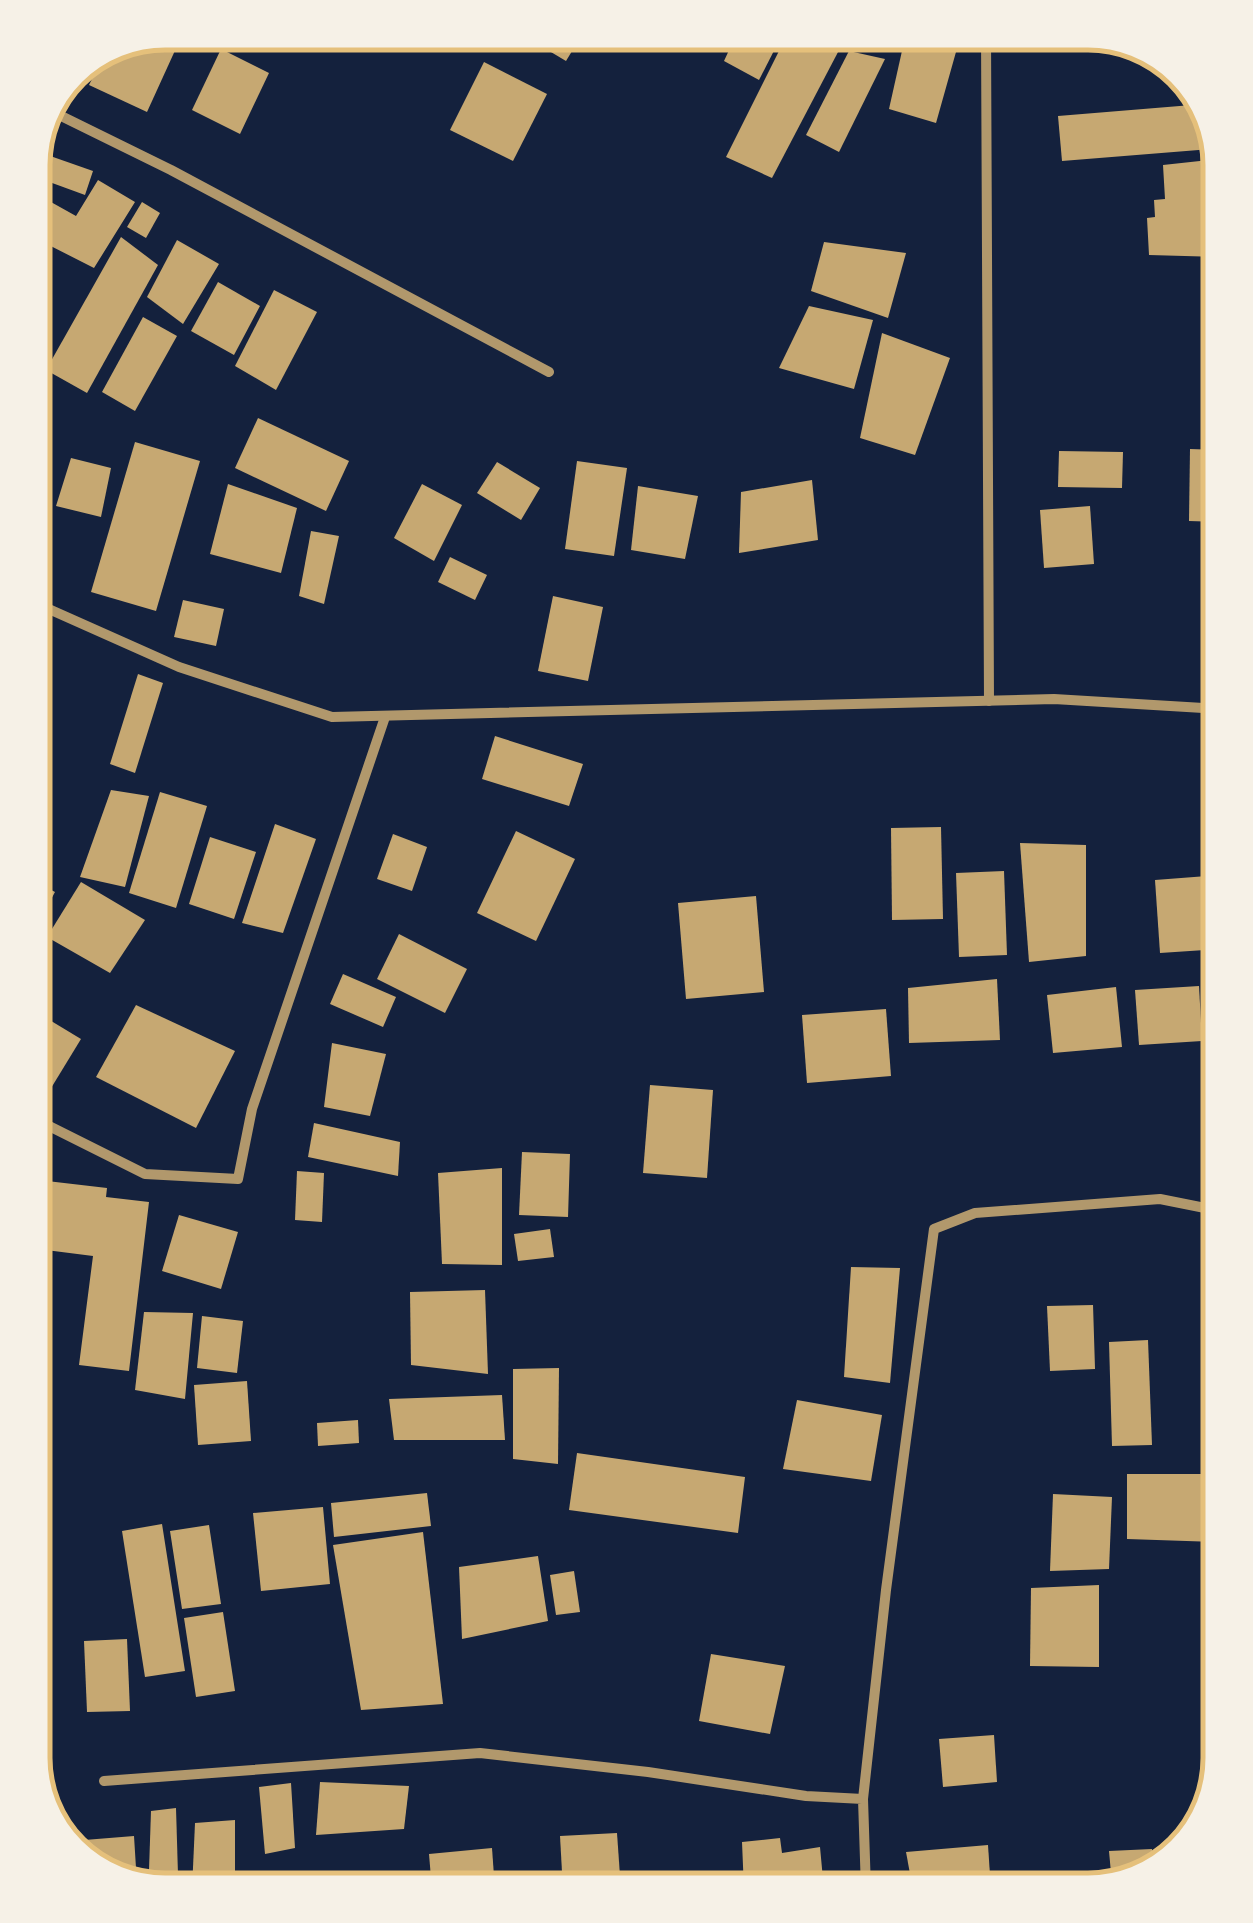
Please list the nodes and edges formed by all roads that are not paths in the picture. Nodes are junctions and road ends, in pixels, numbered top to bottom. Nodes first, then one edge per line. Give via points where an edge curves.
1 (986, 50) edge
2 (61, 116) edge
3 (549, 372) dead end
4 (50, 610) edge
5 (989, 700) junction
6 (1203, 708) edge
7 (385, 717) junction
8 (50, 1127) edge
9 (1203, 1207) edge
10 (104, 1781) dead end
11 (863, 1800) junction
12 (865, 1873) edge

1 - 5 street
2 - 3 street
4 - 7 street via 180,667 281,700 332,716
5 - 6 street
5 - 7 street
7 - 8 street via 252,1109 238,1178 145,1174
9 - 11 street via 1160,1198 975,1213 934,1229
10 - 11 street via 480,1753
11 - 12 street

